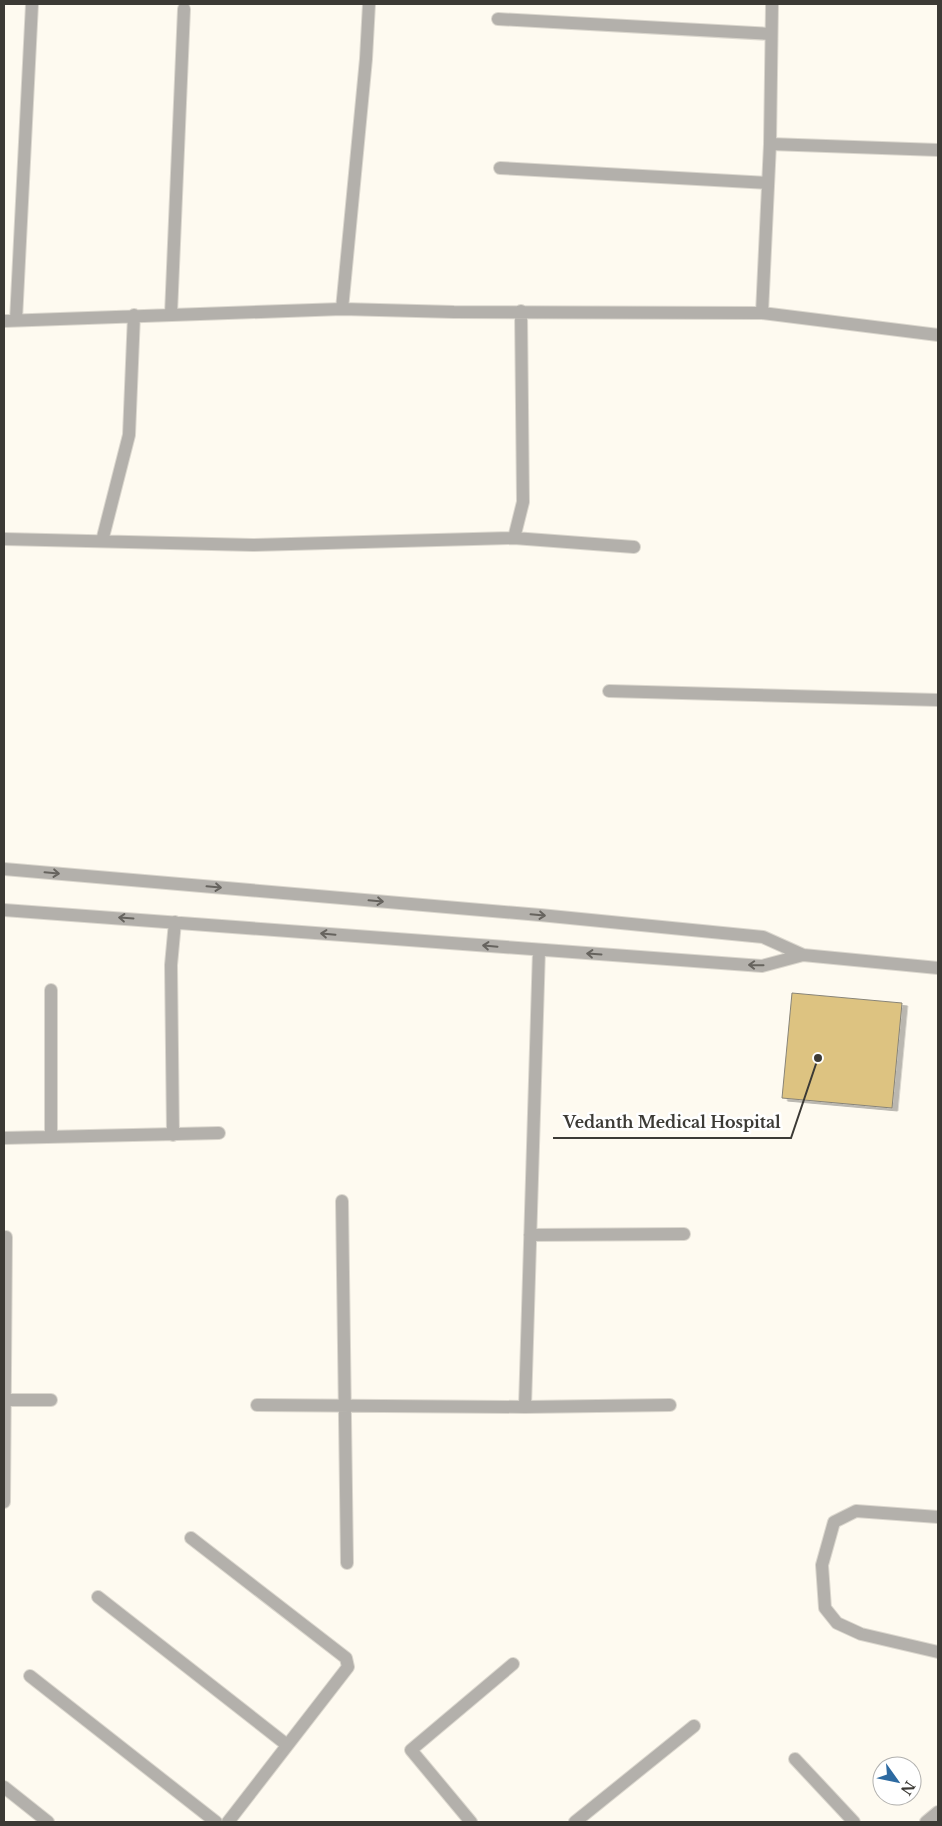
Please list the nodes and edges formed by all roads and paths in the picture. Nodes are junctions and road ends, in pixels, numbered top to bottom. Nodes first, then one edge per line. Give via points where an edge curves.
1 (32, 4) edge
2 (369, 4) edge
3 (772, 4) edge
4 (184, 9) dead end
5 (498, 19) dead end
6 (771, 34) junction
7 (770, 144) junction
8 (938, 150) edge
9 (500, 168) dead end
10 (768, 183) junction
11 (342, 309) junction
12 (521, 311) junction
13 (762, 313) junction
14 (171, 314) junction
15 (134, 315) junction
16 (10, 320) edge
17 (938, 335) edge
18 (514, 538) junction
19 (4, 539) edge
20 (102, 542) junction
21 (634, 547) dead end
22 (609, 691) dead end
23 (938, 700) edge
24 (4, 869) edge
25 (4, 910) edge
26 (175, 922) junction
27 (539, 950) junction
28 (803, 955) junction
29 (938, 968) edge
30 (51, 990) dead end
31 (219, 1133) dead end
32 (173, 1135) junction
33 (51, 1137) junction
34 (4, 1138) edge
35 (342, 1200) dead end
36 (684, 1234) dead end
37 (530, 1235) junction
38 (6, 1238) dead end
39 (4, 1400) edge
40 (51, 1400) dead end
41 (344, 1404) junction
42 (257, 1405) dead end
43 (670, 1405) dead end
44 (525, 1407) junction
45 (4, 1502) edge
46 (938, 1517) edge
47 (191, 1538) dead end
48 (347, 1563) dead end
49 (98, 1597) dead end
50 (938, 1652) edge
51 (513, 1664) dead end
52 (30, 1676) dead end
53 (694, 1726) dead end
54 (287, 1745) junction
55 (795, 1759) dead end
56 (4, 1787) edge
57 (938, 1812) edge
58 (48, 1822) edge
59 (216, 1822) edge
60 (228, 1822) edge
61 (471, 1822) edge
62 (576, 1822) edge
63 (854, 1822) edge
64 (926, 1822) edge

1 - 16 street
2 - 11 street
3 - 6 street
4 - 14 street
5 - 6 street
6 - 7 street
7 - 8 street
7 - 10 street
9 - 10 street
10 - 13 street
11 - 12 street
11 - 14 street
12 - 13 street
12 - 18 street via 523,502
13 - 17 street
14 - 15 street
15 - 16 street
15 - 20 street via 129,436
18 - 20 street via 253,545
18 - 21 street
19 - 20 street
22 - 23 street
24 -> 28 street via 764,937
26 -> 25 street
27 -> 26 street
26 - 32 street via 171,965
28 -> 27 street via 762,966
27 - 37 street
28 - 29 street
30 - 33 street
31 - 32 street
32 - 33 street
33 - 34 street
35 - 41 street
36 - 37 street
37 - 44 street
38 - 39 street
39 - 40 street
39 - 45 street
41 - 42 street
41 - 44 street
41 - 48 street
43 - 44 street
46 - 50 street via 856,1511 834,1522 822,1565 825,1608 837,1623 861,1634
47 - 54 street via 346,1658 348,1667
49 - 54 street
51 - 61 street via 411,1750
52 - 59 street
53 - 62 street
54 - 60 street
55 - 63 street
56 - 58 street
57 - 64 street

